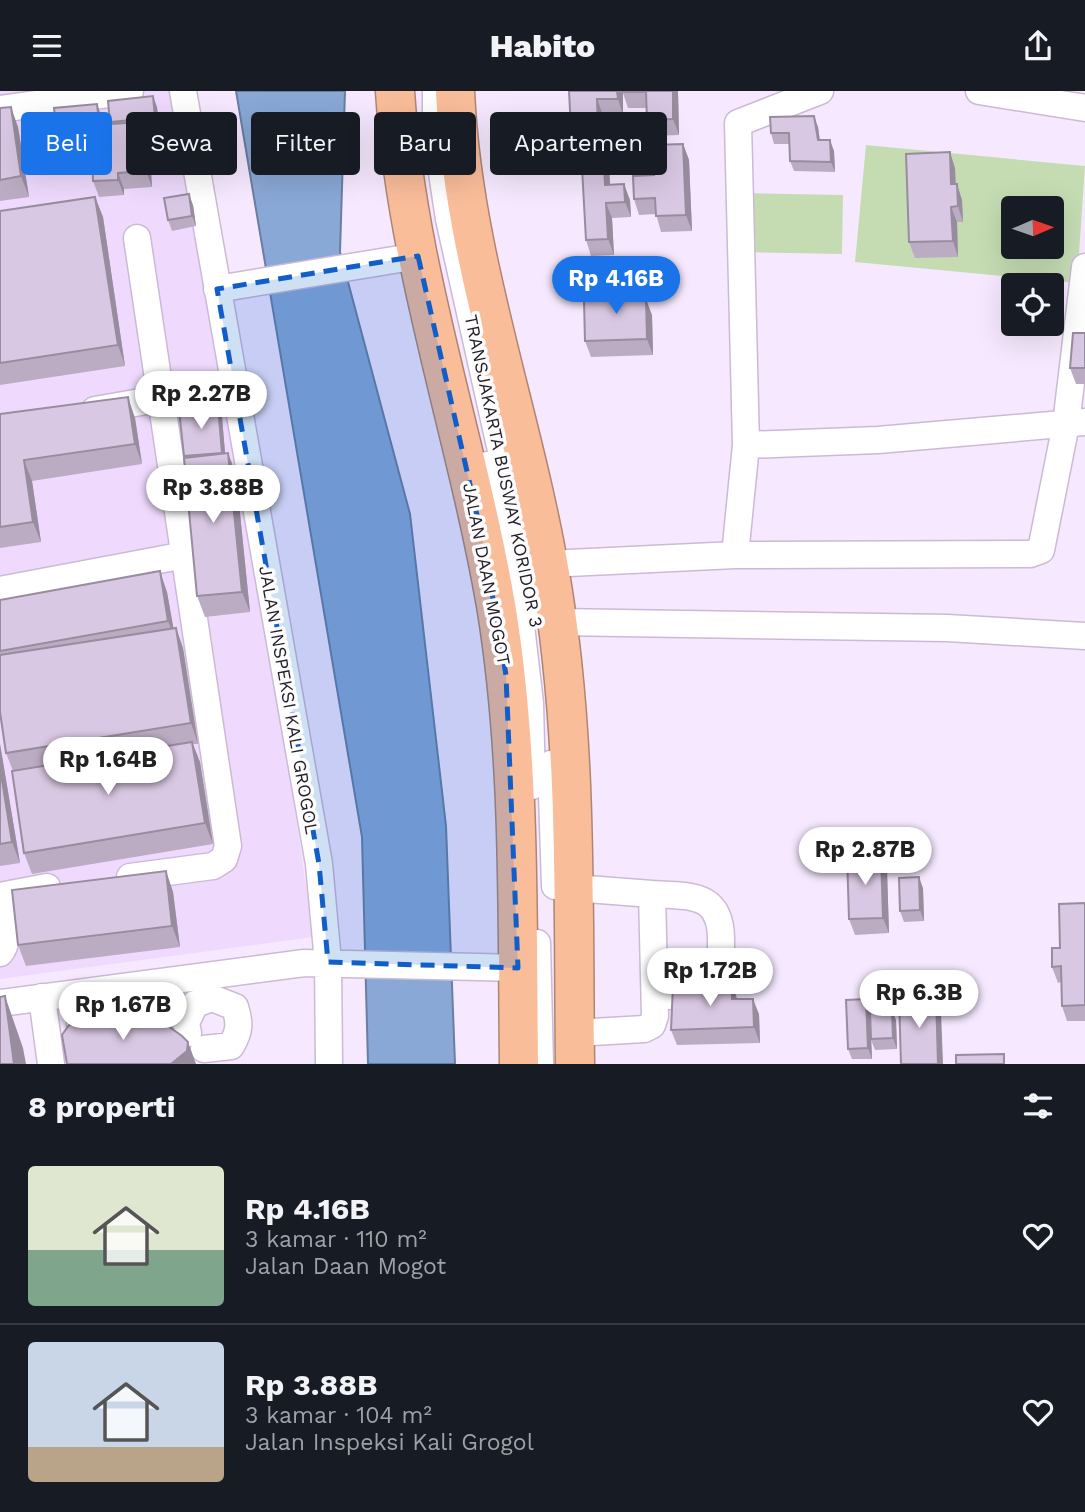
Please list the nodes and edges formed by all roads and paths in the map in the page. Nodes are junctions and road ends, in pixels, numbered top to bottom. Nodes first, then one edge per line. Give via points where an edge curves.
1 (130, 91) edge
2 (183, 91) edge
3 (395, 91) edge
4 (418, 91) edge
5 (436, 91) edge
6 (455, 91) edge
7 (820, 91) edge
8 (979, 91) edge
9 (0, 109) edge
10 (1085, 109) edge
11 (137, 238) dead end
12 (412, 257) junction
13 (1085, 267) edge
14 (223, 288) junction
15 (232, 386) junction
16 (162, 399) junction
17 (68, 414) edge
18 (1075, 423) edge
19 (746, 445) junction
20 (185, 555) junction
21 (735, 555) junction
22 (548, 564) junction
23 (0, 590) edge
24 (558, 622) junction
25 (1085, 636) edge
26 (107, 880) edge
27 (67, 885) edge
28 (574, 888) junction
29 (652, 894) junction
30 (0, 953) edge
31 (336, 962) junction
32 (502, 967) junction
33 (42, 997) junction
34 (655, 1000) junction
35 (0, 1003) edge
36 (69, 1027) edge
37 (205, 1042) edge
38 (570, 1053) edge
39 (51, 1064) edge
40 (329, 1064) edge
41 (519, 1064) edge
42 (540, 1064) edge

1 - 9 street
2 - 14 street, JALAN INSPEKSI KALI GROGOL
3 - 12 highway, JALAN DAAN MOGOT
4 - 42 street, TRANSJAKARTA BUSWAY KORIDOR 3 via 421,157 440,258 521,626 530,703
5 - 38 street, TRANSJAKARTA BUSWAY KORIDOR 3 via 436,133 449,219 532,582 542,645
6 - 22 highway via 470,215
7 - 19 street via 738,123
8 - 10 street
11 - 16 street
12 - 14 street
12 - 32 highway, JALAN DAAN MOGOT via 484,546 506,675 513,777
13 - 18 street
14 - 15 street, JALAN INSPEKSI KALI GROGOL
15 - 16 street
15 - 31 street, JALAN INSPEKSI KALI GROGOL
16 - 17 street
16 - 20 street
18 - 19 street via 877,440
18 - 21 street via 1043,545 1036,552
19 - 21 street
20 - 23 street
20 - 26 street via 228,846 223,859 213,866
21 - 22 street
22 - 24 highway
24 - 25 street via 947,628
24 - 28 highway via 572,762
27 - 30 street via 5,895 5,942
28 - 29 street
28 - 38 highway
29 - 34 street
29 - 34 street via 695,897 712,905 722,921 721,966 715,979
31 - 32 street
31 - 33 street
31 - 40 street, JALAN INSPEKSI KALI GROGOL
32 - 41 highway, JALAN DAAN MOGOT
33 - 35 street
33 - 39 street
34 - 38 street via 652,1024 644,1030
36 - 37 street via 153,1012

